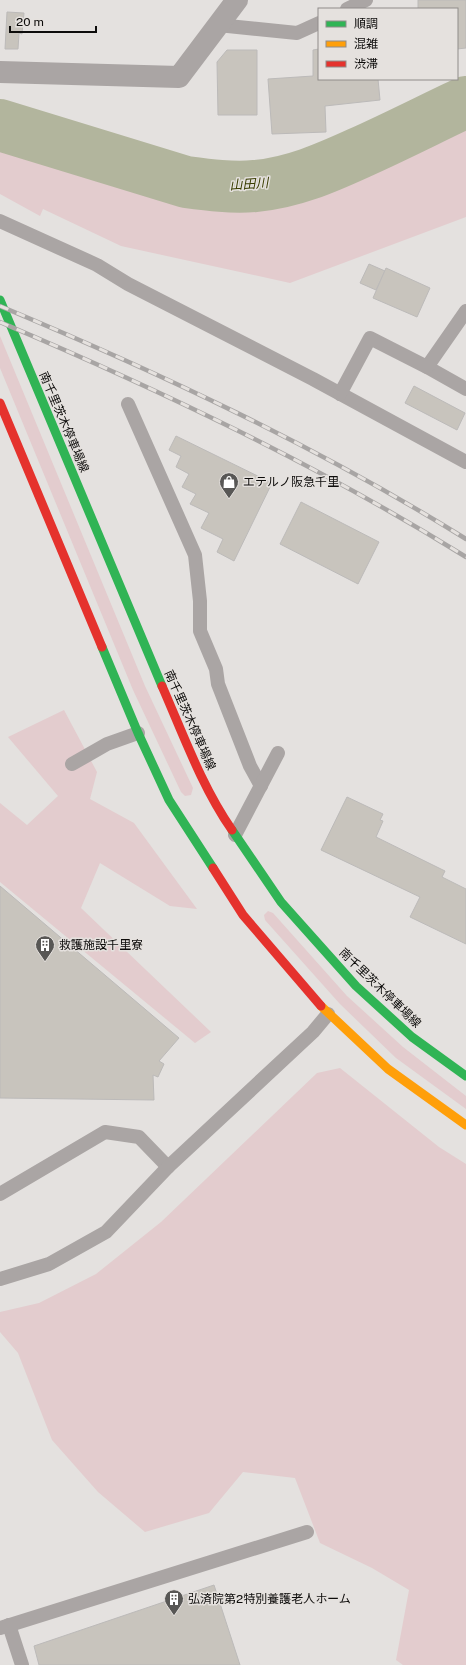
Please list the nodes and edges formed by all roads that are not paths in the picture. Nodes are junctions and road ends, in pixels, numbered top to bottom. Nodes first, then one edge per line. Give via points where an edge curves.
1 (237, 0) edge
2 (366, 0) edge
3 (349, 8) edge
4 (318, 23) edge
5 (218, 25) junction
6 (0, 72) edge
7 (0, 221) edge
8 (0, 300) edge
9 (466, 311) edge
10 (427, 366) junction
11 (466, 389) edge
12 (340, 394) junction
13 (0, 403) edge
14 (128, 404) dead end
15 (466, 462) edge
16 (138, 733) junction
17 (278, 753) dead end
18 (72, 764) dead end
19 (261, 786) junction
20 (235, 836) junction
21 (328, 1014) junction
22 (466, 1076) edge
23 (466, 1125) edge
24 (168, 1167) junction
25 (0, 1194) edge
26 (0, 1279) edge
27 (307, 1532) dead end
28 (4, 1626) edge
29 (22, 1665) edge

1 - 5 street
2 - 3 lane
4 - 5 lane via 298,33
5 - 6 street via 178,77
7 - 12 lane via 97,265 128,284
8 - 20 main road, 南千里茨木停車場線 via 196,765
9 - 10 lane
10 - 11 lane
10 - 12 lane via 370,338
12 - 15 lane
13 - 16 main road
14 - 19 lane via 195,555 200,600 200,631 216,669 218,684 231,718
16 - 18 lane via 107,744
16 - 21 main road via 169,800 243,915
17 - 19 lane
19 - 20 lane
20 - 22 main road, 南千里茨木停車場線 via 281,902 356,986 412,1037
21 - 23 main road via 388,1069
21 - 24 lane via 308,1036
24 - 25 lane via 139,1137 105,1132
24 - 26 lane via 106,1232 49,1264
27 - 28 lane
28 - 29 lane

